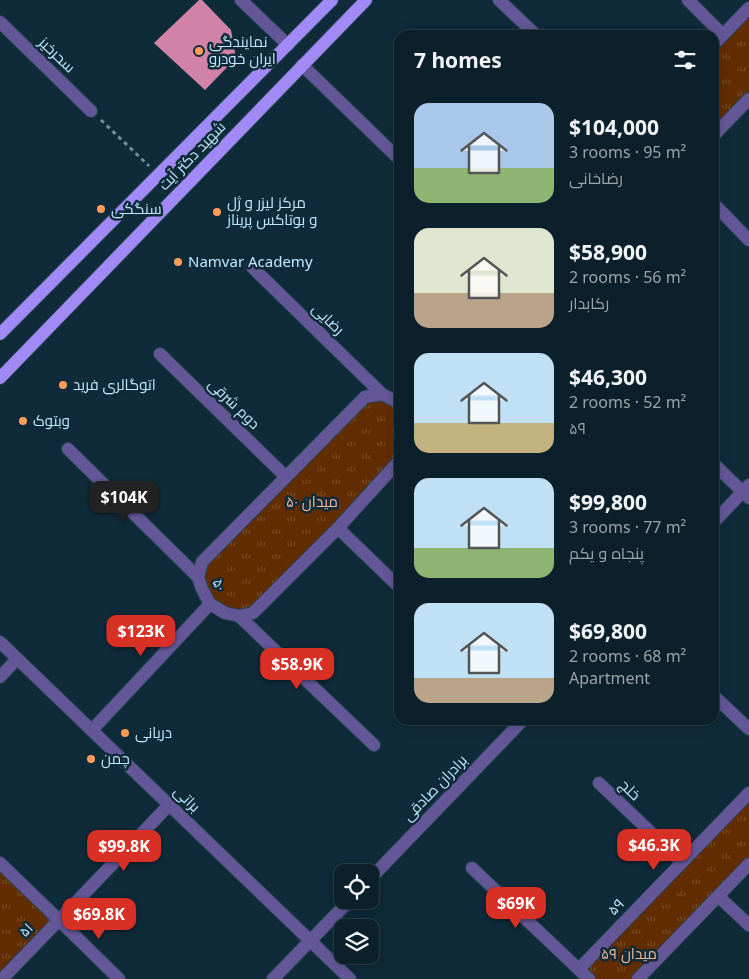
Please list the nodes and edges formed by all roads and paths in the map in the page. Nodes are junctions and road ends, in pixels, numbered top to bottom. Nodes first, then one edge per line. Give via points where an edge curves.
1 (241, 0) edge
2 (332, 0) edge
3 (366, 0) edge
4 (499, 0) edge
5 (688, 0) edge
6 (749, 8) edge
7 (0, 22) edge
8 (531, 30) edge
9 (711, 30) edge
10 (719, 38) edge
11 (288, 45) junction
12 (302, 65) junction
13 (749, 98) edge
14 (91, 111) joint
15 (719, 130) edge
16 (394, 154) edge
17 (158, 175) junction
18 (719, 209) edge
19 (749, 240) edge
20 (252, 267) dead end
21 (0, 334) edge
22 (160, 354) dead end
23 (0, 378) edge
24 (382, 394) junction
25 (394, 400) edge
26 (68, 449) dead end
27 (394, 466) edge
28 (719, 468) edge
29 (285, 476) junction
30 (747, 492) edge
31 (719, 517) edge
32 (338, 528) junction
33 (198, 577) junction
34 (394, 582) edge
35 (210, 604) junction
36 (239, 616) junction
37 (0, 642) edge
38 (18, 659) junction
39 (0, 677) edge
40 (719, 701) edge
41 (518, 725) edge
42 (749, 729) edge
43 (92, 730) junction
44 (374, 745) dead end
45 (599, 783) dead end
46 (749, 793) edge
47 (169, 804) junction
48 (682, 862) junction
49 (0, 863) edge
50 (749, 864) edge
51 (472, 868) dead end
52 (379, 870) edge
53 (718, 896) junction
54 (341, 909) edge
55 (59, 920) junction
56 (749, 926) edge
57 (310, 941) junction
58 (580, 969) junction
59 (2, 979) edge
60 (119, 979) edge
61 (273, 979) edge
62 (350, 979) edge
63 (590, 979) edge
64 (638, 979) edge

1 - 11 street
2 - 11 main road, شهید دکتر آیت
3 - 12 main road, شهید دکتر آیت
4 - 8 street
5 - 9 street
6 - 10 street
7 - 14 street, سحرخیز
11 - 17 main road, شهید دکتر آیت
12 - 16 street
12 - 23 main road, شهید دکتر آیت
13 - 15 street
14 - 17 path
17 - 21 main road, شهید دکتر آیت
18 - 19 street
20 - 24 street, رضایی
22 - 29 street, دوم شرقی
24 - 25 street
24 - 29 street, ۵۰ via 364,396
26 - 33 street
27 - 32 street
28 - 30 street
29 - 33 street, ۵۰ via 202,562
30 - 31 street
32 - 34 street
32 - 36 street via 253,613
33 - 35 street, ۵۰
35 - 36 street, ۵۰ via 225,613
35 - 43 street
36 - 44 street
37 - 38 street, براتی
38 - 39 street
38 - 43 street, براتی
40 - 42 street
41 - 52 street, برادران صادقی
43 - 47 street, براتی
45 - 48 street, خلج
46 - 48 street, ۵۹
47 - 55 street, ۵۱
47 - 57 street, براتی
48 - 58 street, ۵۹
49 - 55 street
50 - 53 street
51 - 58 street
53 - 56 street
53 - 64 street
54 - 57 street
55 - 59 street, ۵۱
55 - 60 street
57 - 61 street
57 - 62 street, براتی
58 - 63 street

